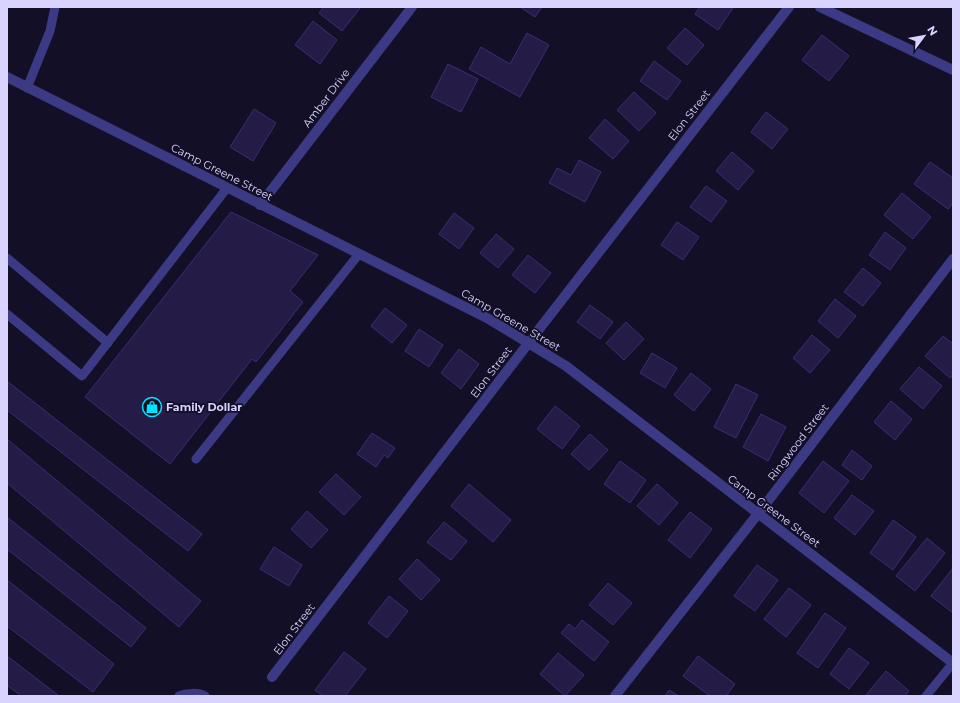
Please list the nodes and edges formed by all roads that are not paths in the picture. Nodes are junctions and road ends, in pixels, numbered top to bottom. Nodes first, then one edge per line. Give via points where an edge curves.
1 (55, 7) edge
2 (412, 7) edge
3 (789, 7) edge
4 (820, 7) edge
5 (953, 70) edge
6 (7, 77) edge
7 (27, 88) junction
8 (228, 188) junction
9 (260, 205) junction
10 (359, 254) junction
11 (7, 258) edge
12 (953, 259) edge
13 (7, 314) edge
14 (528, 342) junction
15 (108, 343) junction
16 (196, 459) dead end
17 (758, 514) junction
18 (953, 663) edge
19 (272, 676) dead end
20 (179, 696) edge
21 (205, 696) edge
22 (616, 696) edge
23 (926, 696) edge

1 - 7 lane via 50,31
2 - 9 street, Amber Drive
3 - 14 street, Elon Street
4 - 5 street
6 - 7 street, Camp Greene Street
7 - 8 street, Camp Greene Street
8 - 9 street, Camp Greene Street
8 - 15 lane
9 - 10 street, Camp Greene Street
10 - 14 street, Camp Greene Street via 487,318
10 - 16 lane
11 - 15 lane
12 - 17 street, Ringwood Street
13 - 15 lane via 82,376
14 - 17 street, Camp Greene Street via 566,366
14 - 19 street, Elon Street
17 - 18 street, Camp Greene Street
17 - 22 street, Ringwood Street
18 - 23 lane
20 - 21 lane

